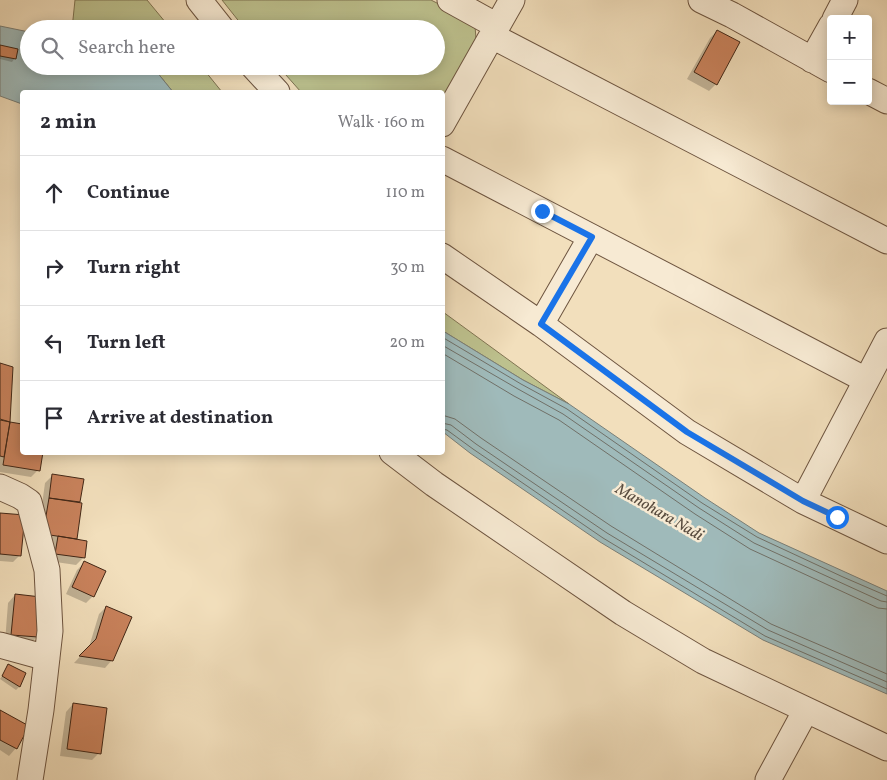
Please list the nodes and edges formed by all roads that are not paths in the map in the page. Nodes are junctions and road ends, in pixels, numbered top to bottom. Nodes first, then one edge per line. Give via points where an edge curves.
1 (199, 0) edge
2 (450, 0) edge
3 (512, 0) edge
4 (701, 0) edge
5 (845, 0) edge
6 (736, 8) edge
7 (837, 15) edge
8 (215, 20) edge
9 (495, 31) junction
10 (827, 42) edge
11 (821, 65) edge
12 (261, 75) edge
13 (275, 90) edge
14 (872, 93) edge
15 (887, 101) edge
16 (445, 119) edge
17 (445, 161) edge
18 (592, 237) junction
19 (887, 241) edge
20 (445, 258) edge
21 (541, 324) junction
22 (887, 342) edge
23 (866, 380) junction
24 (396, 455) edge
25 (0, 487) edge
26 (803, 501) junction
27 (887, 541) edge
28 (0, 645) edge
29 (47, 658) junction
30 (806, 710) junction
31 (887, 748) edge
32 (30, 780) edge
33 (768, 780) edge

1 - 8 street
2 - 9 street
3 - 9 street
4 - 6 street
5 - 7 street
6 - 11 street
9 - 16 street
9 - 19 street
10 - 11 street
12 - 13 street
14 - 15 street
17 - 18 street
18 - 21 street
18 - 23 street
20 - 21 street
21 - 26 street via 687,432
22 - 23 street
23 - 26 street
24 - 30 street via 623,613 703,661
25 - 29 street via 29,502 47,570 50,631
26 - 27 street
28 - 29 street
29 - 32 street
30 - 31 street
30 - 33 street

